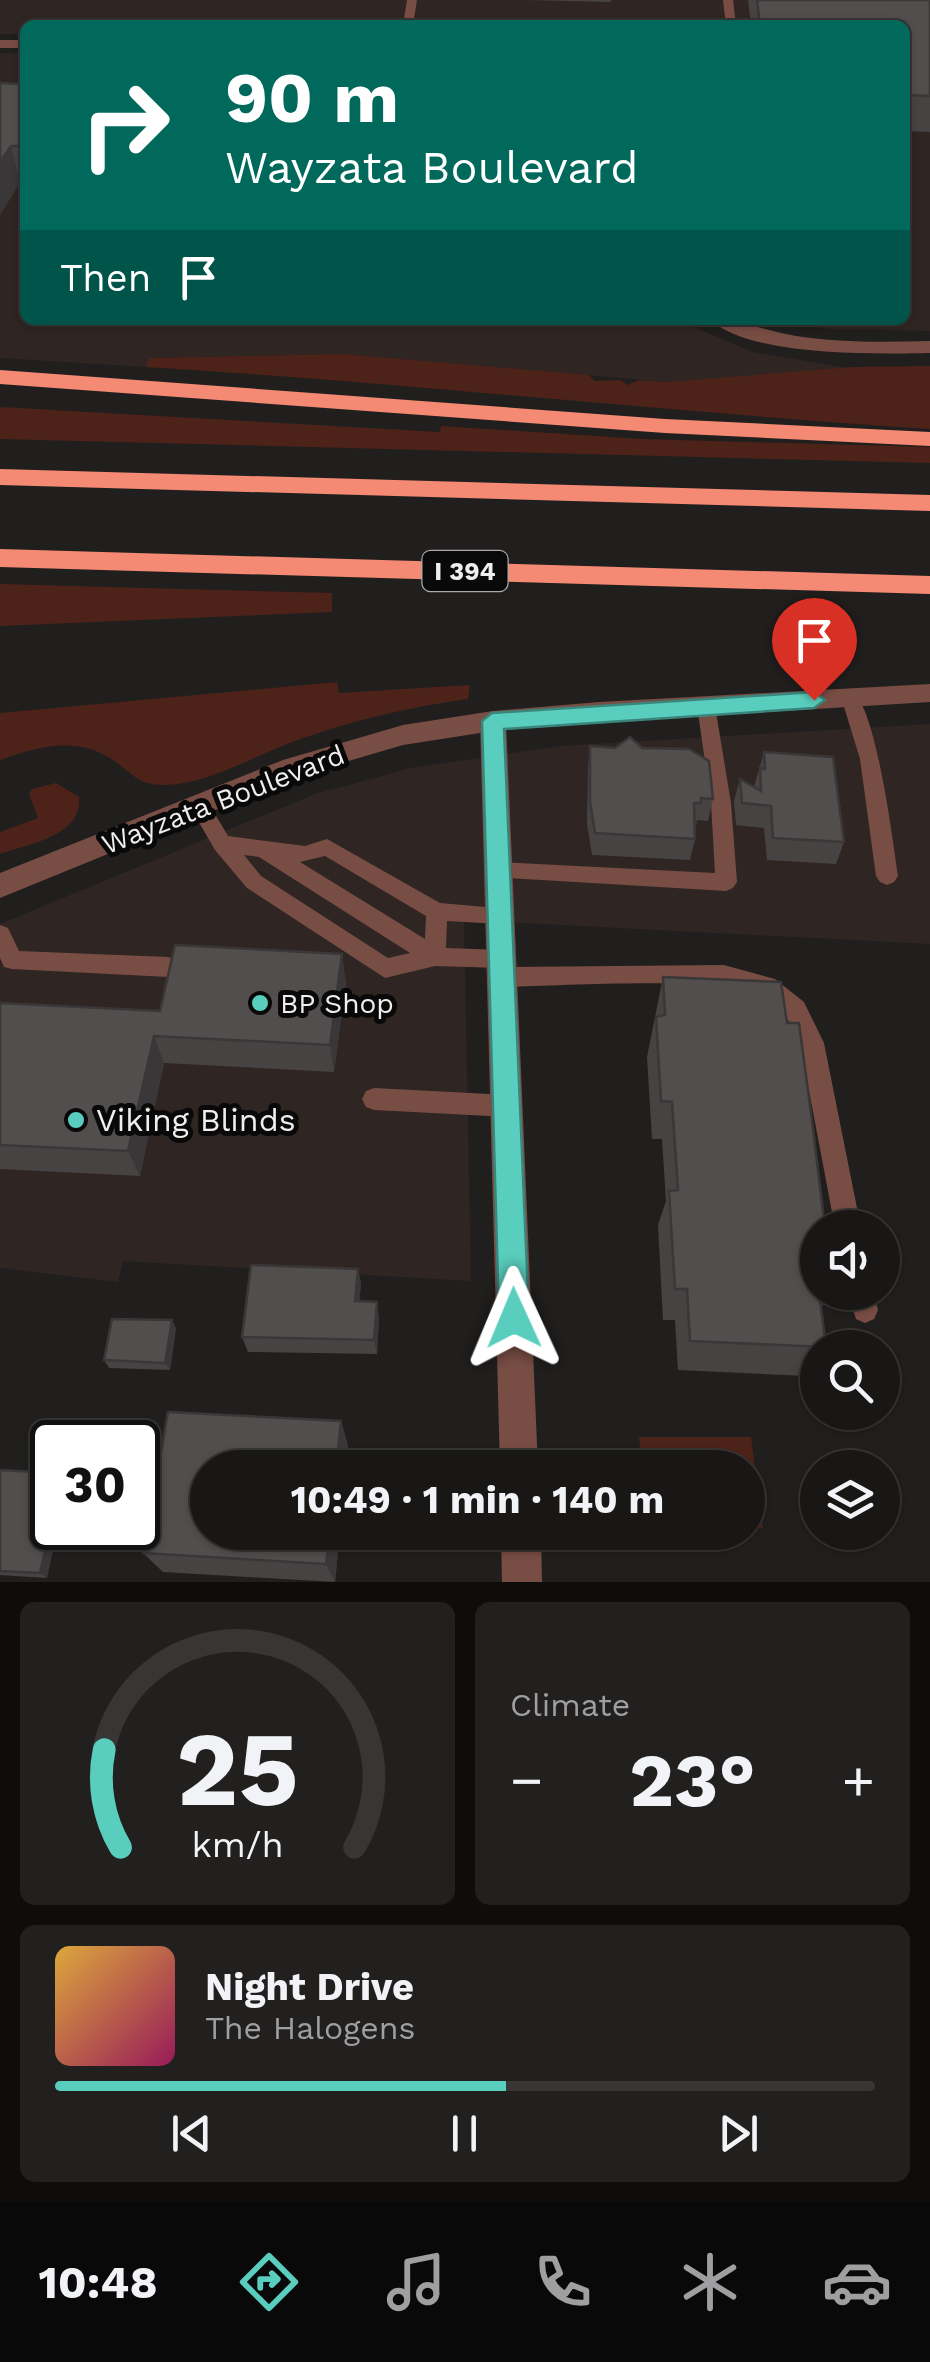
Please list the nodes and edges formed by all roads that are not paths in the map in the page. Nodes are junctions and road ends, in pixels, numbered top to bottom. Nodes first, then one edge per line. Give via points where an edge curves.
1 (734, 325) edge
2 (930, 347) edge
3 (0, 376) edge
4 (930, 439) edge
5 (0, 477) edge
6 (930, 503) edge
7 (0, 558) edge
8 (930, 585) edge
9 (930, 693) edge
10 (850, 698) junction
11 (706, 706) junction
12 (492, 721) junction
13 (200, 804) junction
14 (222, 844) junction
15 (263, 849) junction
16 (498, 871) junction
17 (886, 876) dead end
18 (0, 886) edge
19 (437, 912) junction
20 (501, 914) junction
21 (0, 934) edge
22 (434, 957) junction
23 (168, 967) edge
24 (503, 968) junction
25 (374, 1099) dead end
26 (509, 1106) junction
27 (844, 1210) edge
28 (519, 1450) edge
29 (521, 1550) edge
30 (522, 1582) edge

1 - 2 street via 798,342
3 - 4 highway
5 - 6 highway
7 - 8 highway, I 394
9 - 10 street, Wayzata Boulevard
10 - 11 street, Wayzata Boulevard
10 - 17 lane via 870,759
11 - 12 street, Wayzata Boulevard
11 - 16 lane via 726,882
12 - 13 street, Wayzata Boulevard via 402,735
12 - 16 street
13 - 14 lane
13 - 18 street, Wayzata Boulevard
14 - 15 lane
14 - 22 lane via 254,882 386,968
15 - 19 lane via 305,854 328,848
15 - 22 lane
16 - 20 street
19 - 20 lane
19 - 22 lane
20 - 24 street
21 - 23 lane via 12,960
22 - 24 lane
24 - 26 street
24 - 27 lane via 724,975 767,986 796,1009 812,1044
25 - 26 lane
26 - 28 street
29 - 30 street

